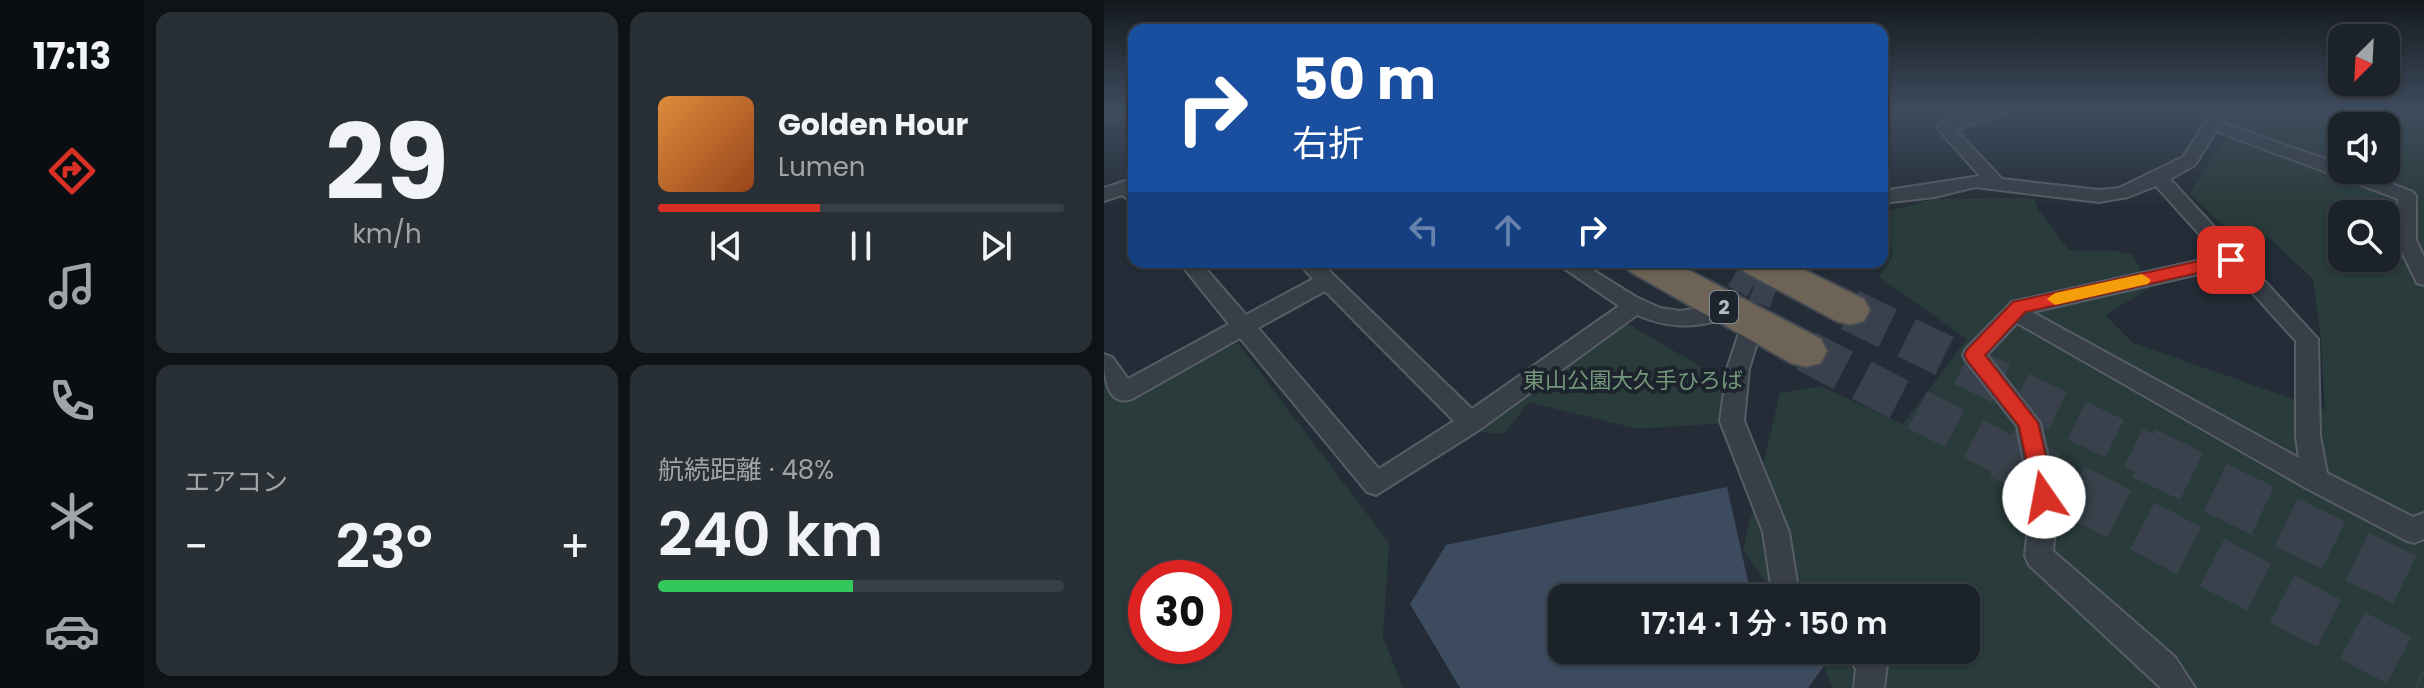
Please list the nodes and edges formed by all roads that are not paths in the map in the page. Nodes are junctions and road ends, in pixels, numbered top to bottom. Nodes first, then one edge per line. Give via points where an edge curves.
1 (1959, 143) edge
2 (2200, 143) edge
3 (2269, 143) edge
4 (2159, 178) junction
5 (1996, 183) junction
6 (1128, 190) edge
7 (1104, 195) edge
8 (1888, 196) edge
9 (2231, 260) junction
10 (1194, 268) edge
11 (1314, 268) edge
12 (1575, 268) edge
13 (1653, 268) edge
14 (1768, 268) edge
15 (2424, 278) edge
16 (1326, 281) junction
17 (1636, 305) junction
18 (1850, 310) tunnel mouth
19 (2015, 312) junction
20 (1712, 314) tunnel mouth
21 (1243, 326) junction
22 (1748, 336) tunnel mouth
23 (1806, 351) tunnel mouth
24 (1104, 363) edge
25 (1471, 423) junction
26 (2315, 480) junction
27 (2424, 525) edge
28 (1783, 584) edge
29 (1872, 664) edge
30 (1869, 688) edge
31 (2180, 688) edge

1 - 5 street
2 - 4 street via 2189,161
3 - 15 street via 2407,196 2406,240
4 - 5 street via 2099,196
4 - 9 street
5 - 8 street via 1975,181
6 - 7 street
9 - 19 street
9 - 26 street via 2307,339 2308,436
10 - 21 street
11 - 16 street
12 - 17 street
13 - 23 highway, 2
14 - 18 highway
16 - 21 street
16 - 25 street
17 - 20 street via 1668,318
17 - 25 street
19 - 26 street
19 - 31 street via 1974,355 2028,423 2044,497 2039,556
21 - 24 street via 1124,392
21 - 25 street via 1376,484
22 - 28 street via 1732,421 1776,532
26 - 27 street via 2414,531
29 - 30 street

